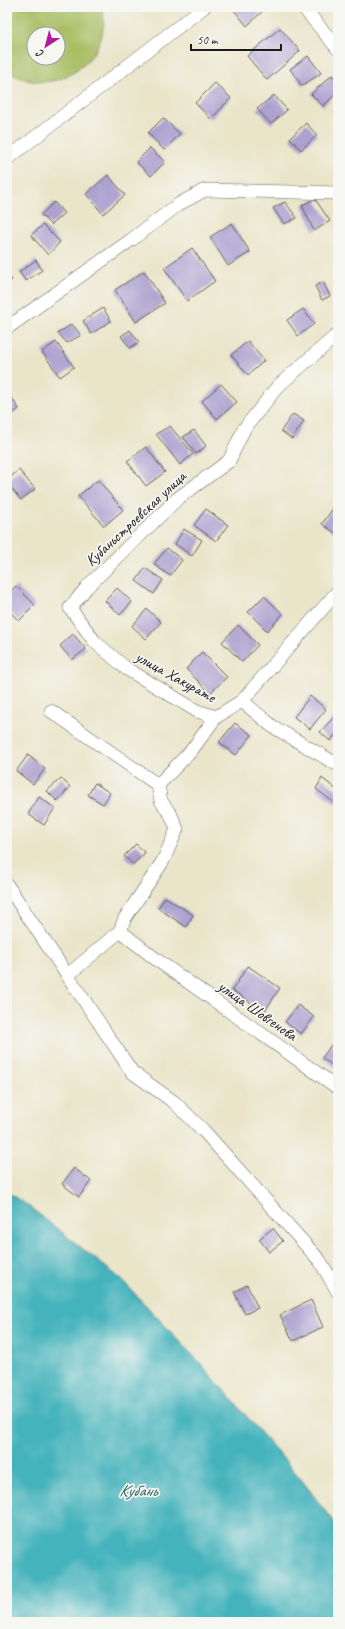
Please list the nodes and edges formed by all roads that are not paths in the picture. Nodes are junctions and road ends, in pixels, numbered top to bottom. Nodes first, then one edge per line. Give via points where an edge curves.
1 (204, 7) edge
2 (303, 7) edge
3 (338, 49) edge
4 (7, 159) edge
5 (338, 193) edge
6 (7, 328) edge
7 (338, 334) edge
8 (338, 591) edge
9 (70, 608) joint
10 (242, 701) junction
11 (51, 711) dead end
12 (216, 717) junction
13 (338, 765) edge
14 (158, 784) junction
15 (7, 885) edge
16 (120, 931) junction
17 (68, 976) junction
18 (338, 1088) edge
19 (334, 1278) edge
20 (338, 1292) edge

1 - 4 street
2 - 3 street
5 - 6 street via 205,190 179,204
7 - 9 street, Кубаньстроевская улица via 278,386 244,429 229,461 177,499 86,587
8 - 10 street, улица Хакурате
9 - 12 street, улица Хакурате via 95,642 127,669 197,711
10 - 12 street, улица Хакурате
10 - 13 street via 272,726
11 - 14 street
12 - 14 street via 191,751
14 - 16 street via 161,801 177,829 163,861 125,918
15 - 17 street
16 - 17 street
16 - 18 street, улица Шовгенова
17 - 19 street via 132,1072 174,1102 203,1130
19 - 20 street

